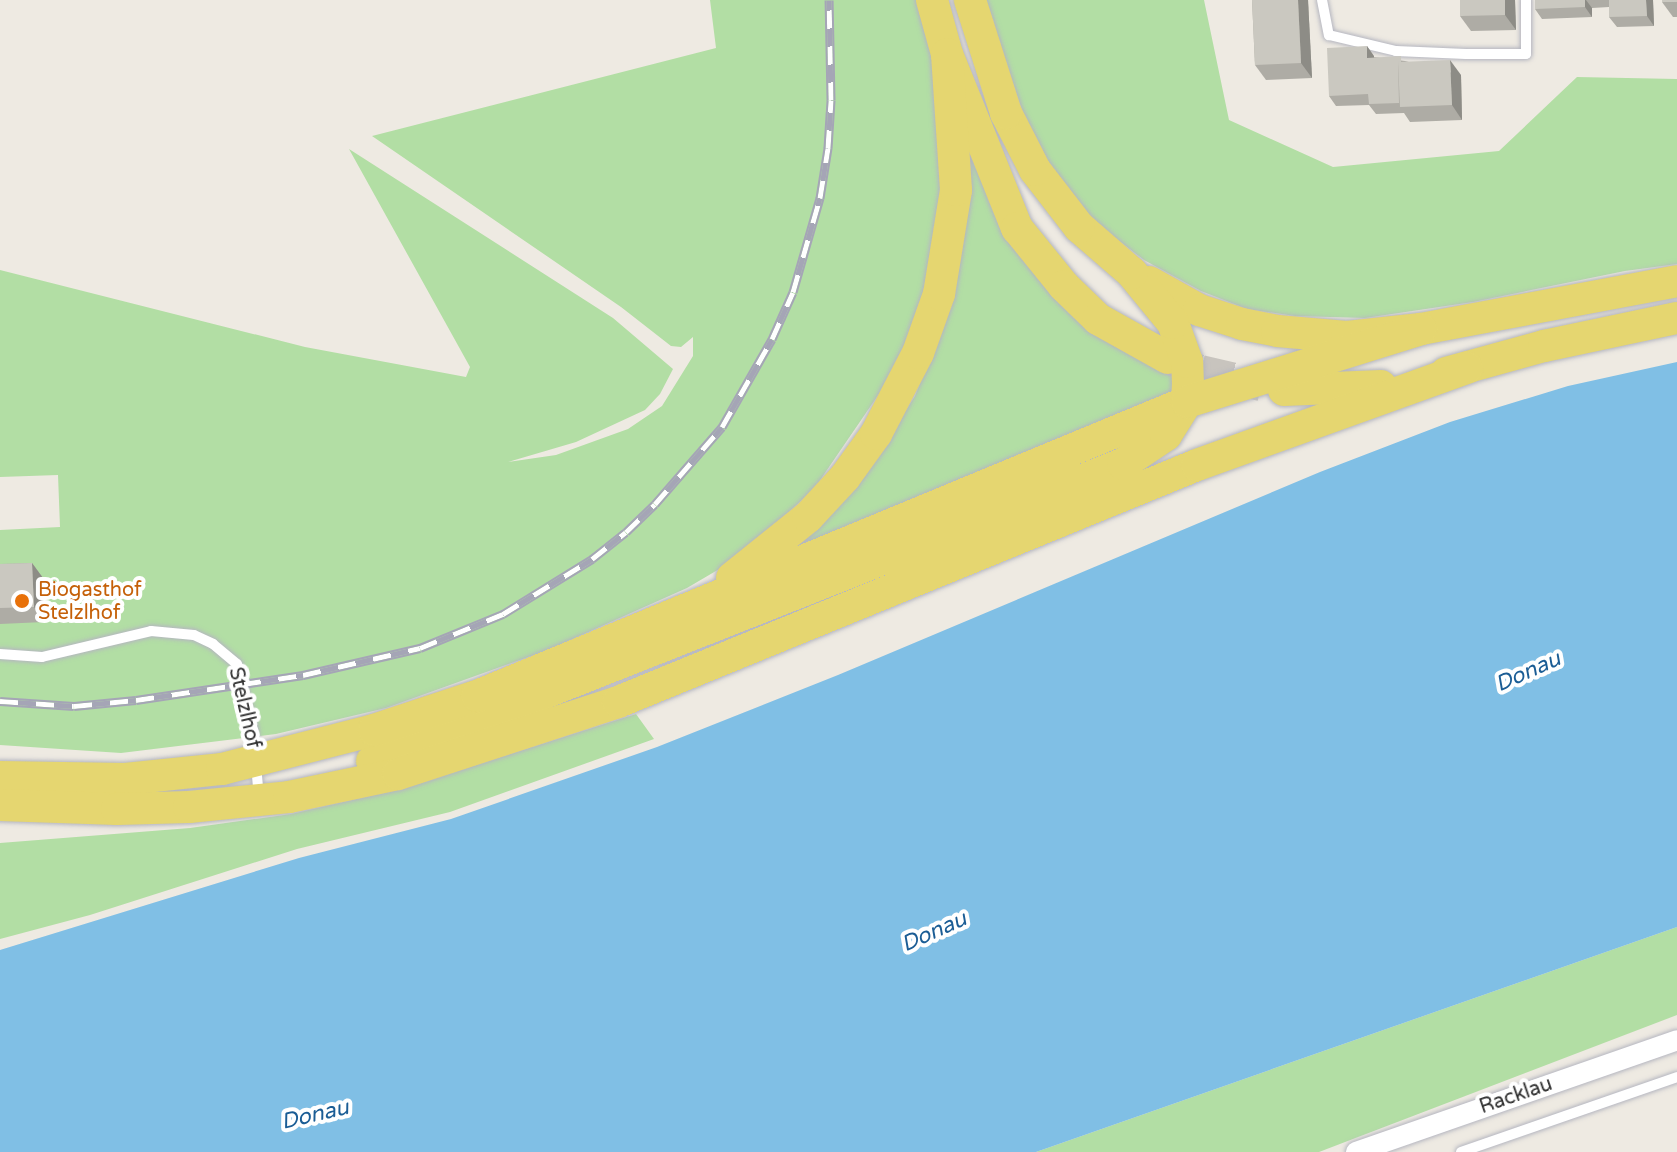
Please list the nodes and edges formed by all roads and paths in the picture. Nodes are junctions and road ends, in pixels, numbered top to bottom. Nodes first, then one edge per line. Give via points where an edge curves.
1 (932, 0) edge
2 (970, 0) edge
3 (1322, 0) edge
4 (1526, 0) edge
5 (947, 54) junction
6 (1132, 273) junction
7 (1677, 281) edge
8 (1677, 318) edge
9 (1421, 329) junction
10 (1168, 358) tunnel mouth
11 (1467, 368) junction
12 (1284, 390) tunnel mouth
13 (1187, 402) junction
14 (642, 627) junction
15 (0, 654) edge
16 (255, 761) junction
17 (0, 777) edge
18 (259, 800) junction
19 (0, 805) edge
20 (1677, 1040) edge
21 (1677, 1077) edge
22 (1356, 1152) edge
23 (1461, 1152) edge

1 - 5 main road
2 - 6 main road via 1006,113 1035,170 1079,227
3 - 4 lane via 1329,35 1396,51 1466,54 1526,54
5 - 10 main road via 1017,228 1098,319
5 - 14 main road via 956,190 939,294 901,388 860,455 808,517 729,580
6 - 9 main road via 1199,310 1277,331 1347,337
6 - 13 main road via 1161,304 1182,342
7 - 9 main road
8 - 11 main road
9 - 13 main road
11 - 12 main road via 1366,389
11 - 18 main road via 1197,465 618,702 398,774
13 - 14 main road
13 - 18 main road via 1166,435 1123,464 394,754
14 - 16 main road via 477,696
15 - 16 lane, Stelzlhof via 42,657 151,631 194,635 225,650 237,664
16 - 17 main road via 125,779
16 - 18 lane, Stelzlhof
18 - 19 main road via 117,809
20 - 22 street, Racklau
21 - 23 lane

